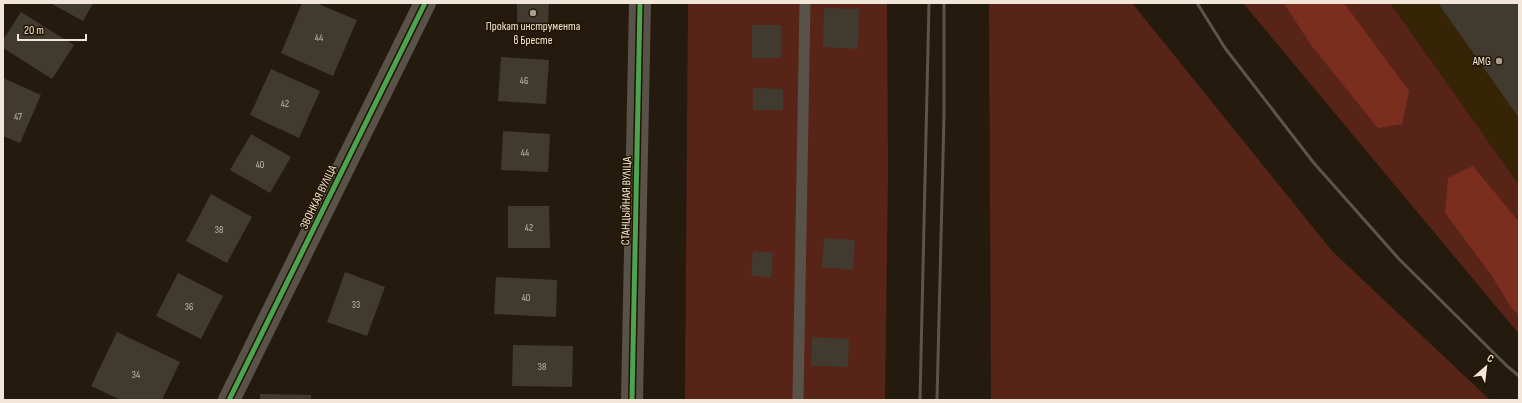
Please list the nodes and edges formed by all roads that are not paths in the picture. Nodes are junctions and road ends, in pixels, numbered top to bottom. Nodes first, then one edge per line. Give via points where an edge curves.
1 (425, 3) edge
2 (640, 3) edge
3 (805, 3) edge
4 (229, 400) edge
5 (632, 400) edge
6 (798, 400) edge

1 - 4 street, ЗВОНКАЯ ВУЛІЦА
2 - 5 street, СТАНЦЫЙНАЯ ВУЛІЦА
3 - 6 lane

